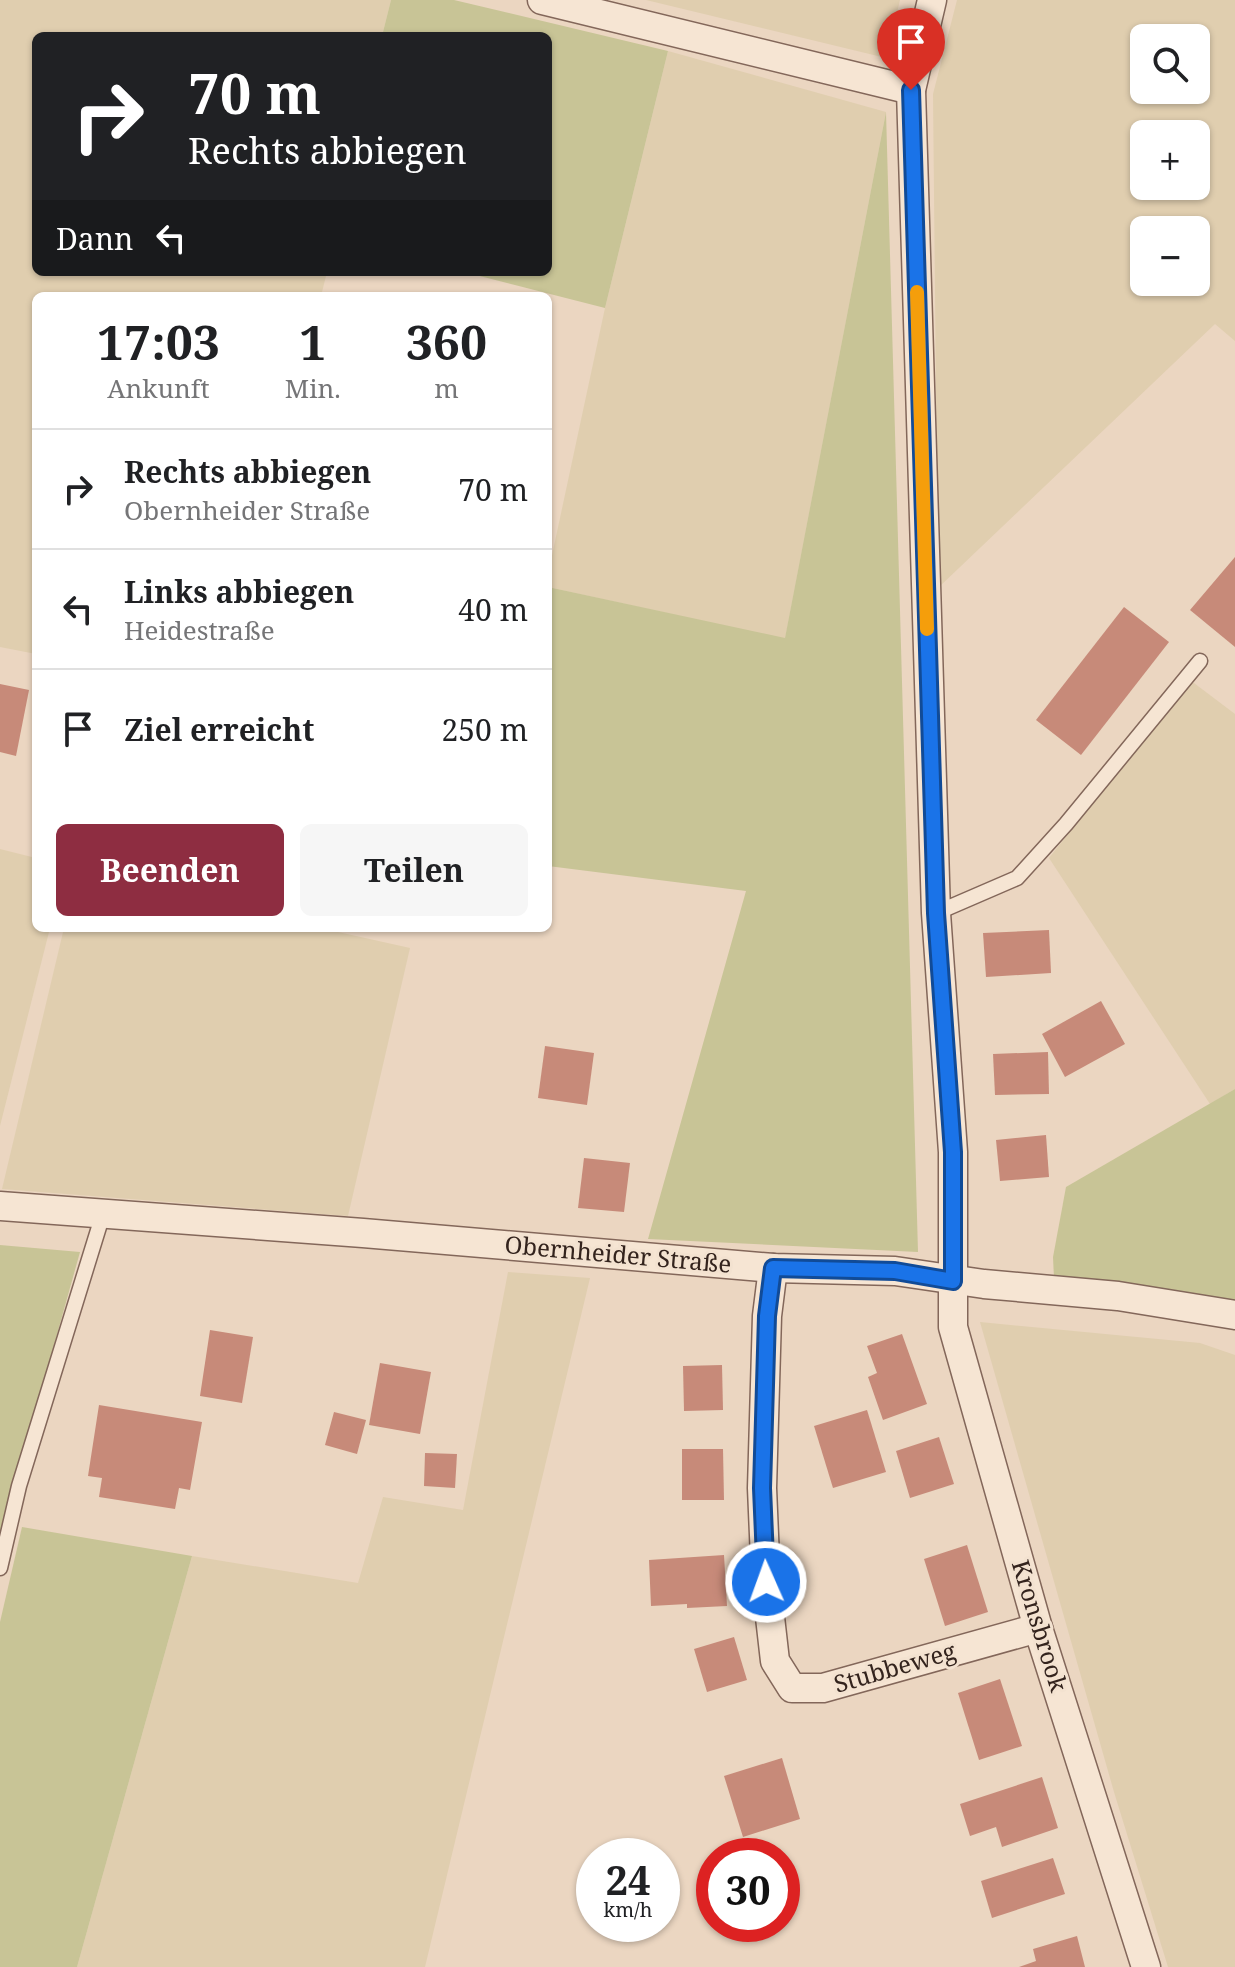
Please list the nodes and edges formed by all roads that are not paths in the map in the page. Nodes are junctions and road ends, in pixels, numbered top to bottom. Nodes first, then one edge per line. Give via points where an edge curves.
1 (542, 0) edge
2 (932, 0) edge
3 (911, 90) junction
4 (1200, 661) dead end
5 (936, 913) junction
6 (0, 1206) edge
7 (103, 1214) junction
8 (773, 1268) junction
9 (953, 1281) junction
10 (1235, 1315) edge
11 (0, 1568) edge
12 (1038, 1628) junction
13 (1146, 1967) edge

1 - 3 street
2 - 3 street, Kronsbrook
3 - 5 street, Kronsbrook
4 - 5 lane via 1017,878
5 - 9 street, Kronsbrook via 953,1152
6 - 7 street, Obernheider Straße
7 - 8 street, Obernheider Straße
7 - 11 lane via 19,1486
8 - 9 street, Obernheider Straße via 895,1271
8 - 12 street, Stubbeweg via 762,1488 766,1582 775,1661 792,1688 823,1688
9 - 10 street, Obernheider Straße via 1118,1296
9 - 12 street, Kronsbrook via 953,1327
12 - 13 street, Kronsbrook

